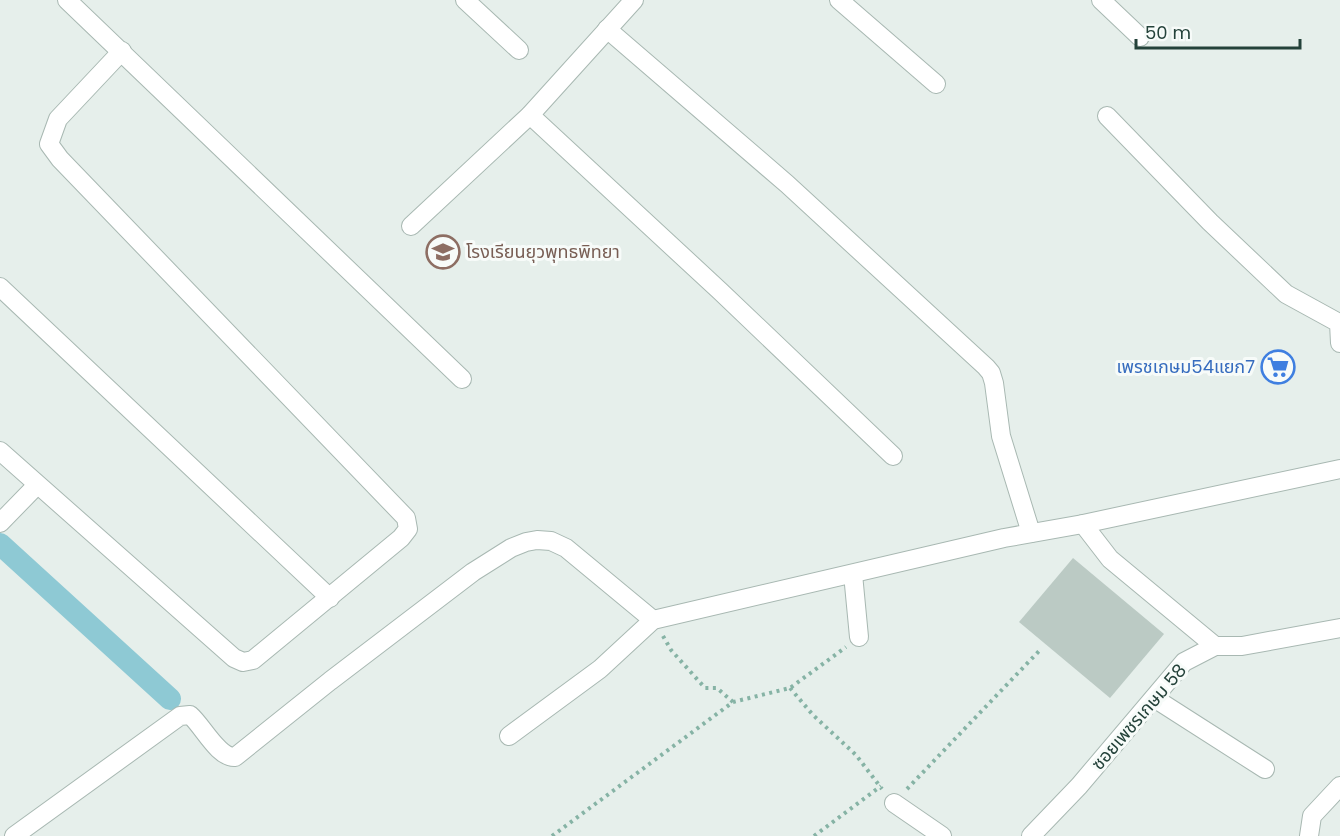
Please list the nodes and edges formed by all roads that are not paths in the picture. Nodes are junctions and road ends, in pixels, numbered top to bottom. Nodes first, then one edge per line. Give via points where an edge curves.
1 (67, 0) edge
2 (465, 0) edge
3 (634, 0) edge
4 (839, 0) edge
5 (1101, 0) edge
6 (607, 29) junction
7 (1140, 37) dead end
8 (122, 51) junction
9 (519, 51) dead end
10 (936, 84) dead end
11 (530, 115) junction
12 (1107, 116) dead end
13 (411, 226) dead end
14 (0, 287) edge
15 (1339, 323) edge
16 (1340, 343) edge
17 (462, 379) dead end
18 (0, 451) edge
19 (893, 456) dead end
20 (1340, 469) edge
21 (37, 485) junction
22 (0, 523) edge
23 (1083, 524) junction
24 (1031, 534) junction
25 (853, 574) junction
26 (330, 598) junction
27 (653, 620) junction
28 (1340, 628) edge
29 (859, 637) road end
30 (1215, 646) junction
31 (1154, 698) junction
32 (509, 736) dead end
33 (1265, 769) dead end
34 (1340, 786) edge
35 (894, 803) road end
36 (14, 836) edge
37 (942, 836) edge
38 (1031, 836) edge
39 (1310, 836) edge

1 - 8 street
2 - 9 street
3 - 6 street
4 - 10 street
5 - 7 street
6 - 11 street
6 - 24 street via 787,183 986,367 994,383 1001,436
8 - 17 street
8 - 26 street via 58,119 49,144 406,518 408,529 401,538
11 - 13 street
11 - 19 street
12 - 15 street via 1286,294
14 - 26 street
15 - 16 street
18 - 21 street
20 - 23 street
21 - 22 street
21 - 26 street via 243,662 253,660
23 - 24 street
23 - 30 street via 1110,559
24 - 25 street
25 - 27 street
25 - 29 street
27 - 32 street via 600,669
27 - 36 street via 566,548 551,541 526,542 473,573 235,757 222,753 190,715 180,716
28 - 30 street, ซอยเพชรเกษม 58 via 1242,646
30 - 31 street, ซอยเพชรเกษม 58 via 1184,662
31 - 33 street
31 - 38 street, ซอยเพชรเกษม 58
34 - 39 street via 1312,816
35 - 37 street

